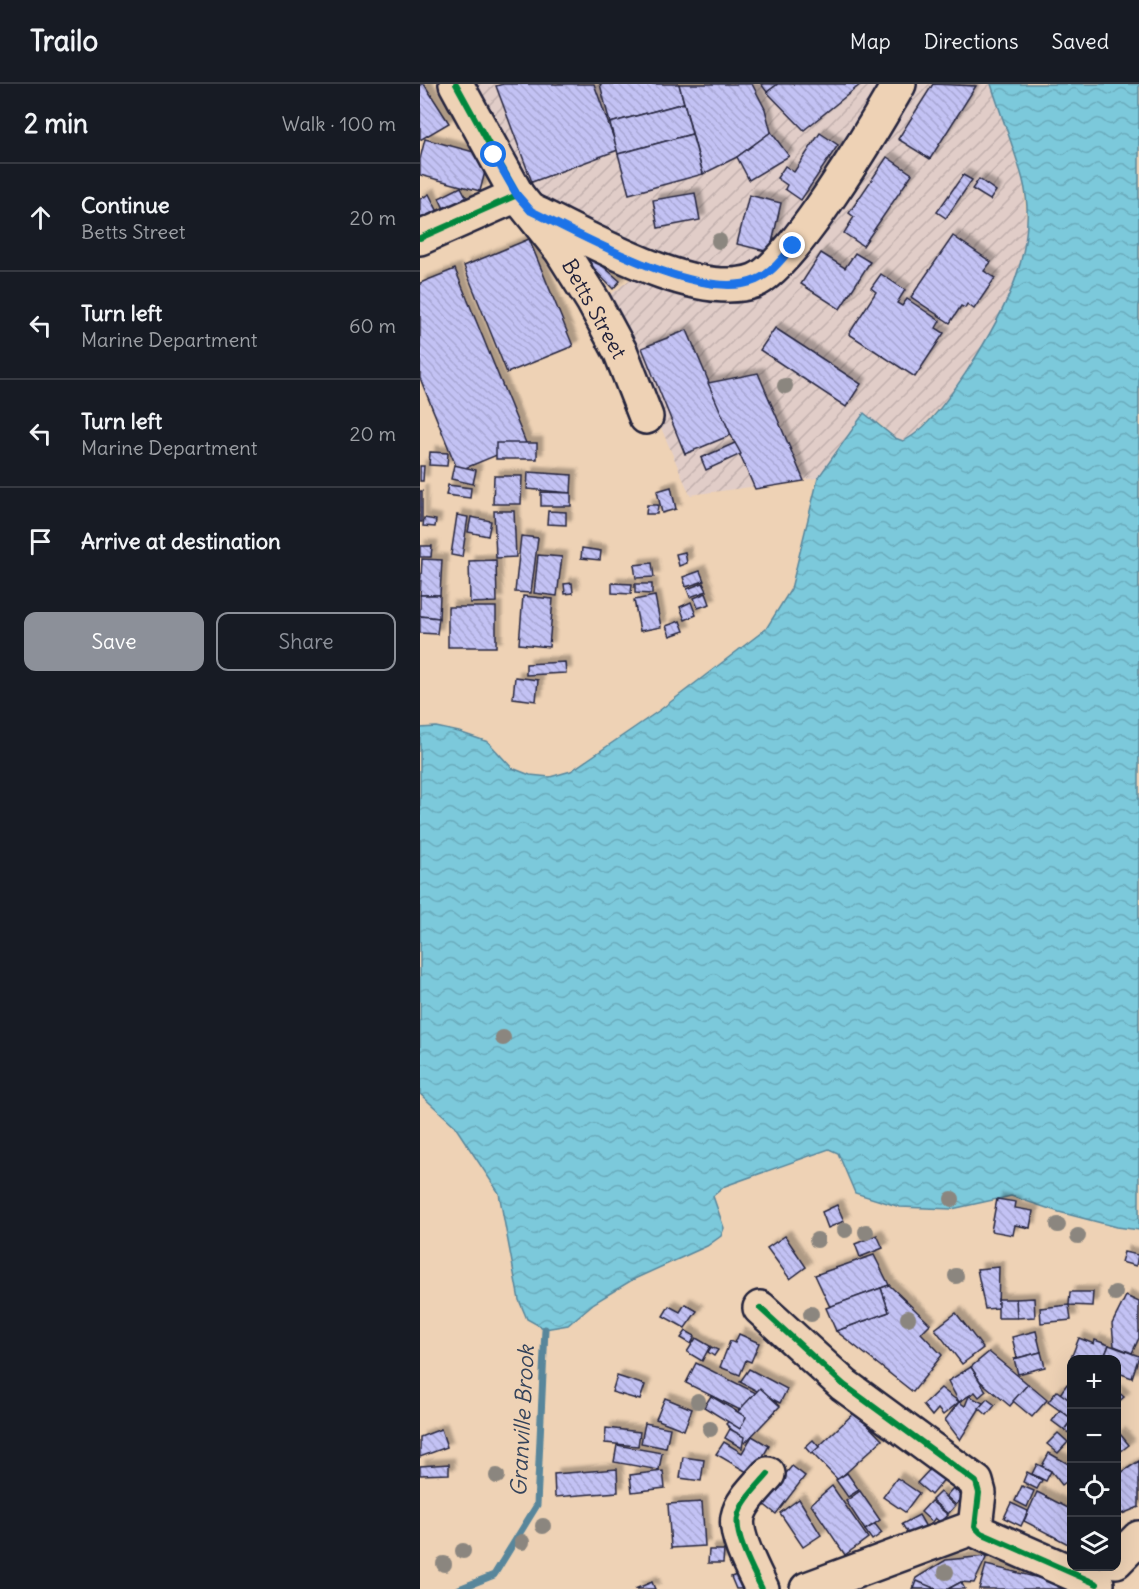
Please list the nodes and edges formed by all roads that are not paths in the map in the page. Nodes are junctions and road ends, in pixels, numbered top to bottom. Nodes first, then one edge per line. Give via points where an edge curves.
1 (456, 84) edge
2 (899, 84) edge
3 (524, 203) junction
4 (420, 238) edge
5 (646, 417) dead end
6 (760, 1308) dead end
7 (768, 1474) dead end
8 (975, 1527) junction
9 (1139, 1538) edge
10 (1105, 1575) edge
11 (762, 1589) edge
12 (807, 1589) edge

1 - 3 street, Betts Street
2 - 3 street via 867,140 793,246 773,270 755,281 735,285 705,283 650,268
3 - 4 street
3 - 5 street, Betts Street via 561,250 593,302 621,353
6 - 8 street via 844,1386 969,1474 979,1493
7 - 11 street via 738,1516 739,1533
8 - 10 street via 981,1533
8 - 12 street
9 - 10 street

